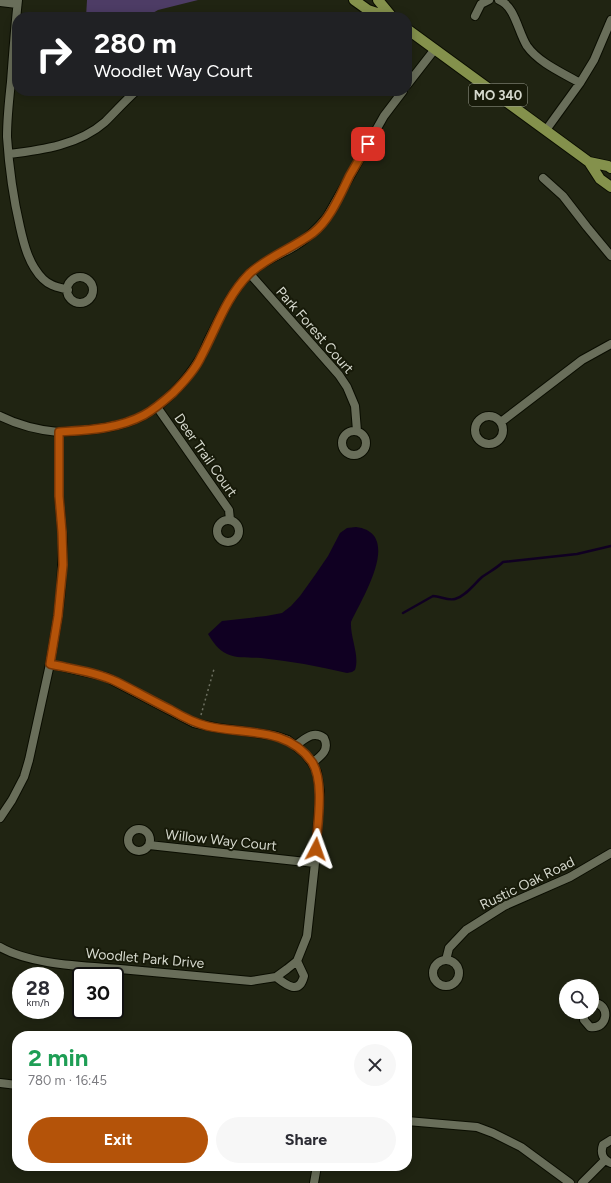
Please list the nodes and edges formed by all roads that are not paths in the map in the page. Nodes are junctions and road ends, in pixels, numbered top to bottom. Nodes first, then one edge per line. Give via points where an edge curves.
1 (354, 0) edge
2 (378, 0) edge
3 (489, 0) edge
4 (499, 0) edge
5 (0, 2) edge
6 (18, 2) edge
7 (17, 12) edge
8 (374, 12) edge
9 (388, 12) edge
10 (475, 16) dead end
11 (611, 20) edge
12 (412, 33) edge
13 (434, 49) junction
14 (12, 69) edge
15 (412, 78) edge
16 (580, 83) junction
17 (131, 96) edge
18 (399, 96) edge
19 (546, 130) junction
20 (9, 154) junction
21 (589, 162) junction
22 (611, 168) edge
23 (543, 178) dead end
24 (611, 187) edge
25 (611, 256) edge
26 (250, 274) junction
27 (68, 290) dead end
28 (611, 344) edge
29 (157, 407) junction
30 (0, 416) edge
31 (501, 422) dead end
32 (357, 431) dead end
33 (59, 432) junction
34 (230, 520) dead end
35 (50, 664) junction
36 (296, 745) junction
37 (312, 763) junction
38 (0, 818) edge
39 (149, 845) dead end
40 (611, 853) edge
41 (315, 863) junction
42 (0, 947) edge
43 (446, 960) dead end
44 (297, 961) junction
45 (276, 976) junction
46 (599, 1002) edge
47 (609, 1009) edge
48 (584, 1019) edge
49 (0, 1083) edge
50 (12, 1084) edge
51 (412, 1121) edge
52 (611, 1140) edge
53 (608, 1162) edge
54 (316, 1171) edge
55 (314, 1183) edge
56 (570, 1183) edge
57 (582, 1183) edge

1 - 8 main road
2 - 9 main road
3 - 10 street via 481,4
4 - 16 street via 510,8 522,36 534,54
5 - 6 street
6 - 7 street
11 - 16 street
12 - 13 main road, MO 340
13 - 15 street
13 - 19 main road, MO 340
14 - 20 street via 7,136
16 - 19 street
17 - 20 street via 105,122 83,137 40,151
18 - 26 street via 384,116 327,218 314,232
19 - 21 main road, MO 340
20 - 27 street via 16,213 30,260 43,279 52,286
21 - 22 main road, MO 340
21 - 24 main road, MO 340 via 600,179
23 - 25 street via 563,196
26 - 29 street via 234,292 192,372
26 - 32 street, Park Forest Court via 339,375 355,406
28 - 31 street via 582,360
29 - 33 street via 134,420 108,427
29 - 34 street, Deer Trail Court via 229,510
30 - 33 street via 26,426
33 - 35 street via 63,565
35 - 36 street via 106,678 194,723 276,736
35 - 38 street via 30,760 24,777
36 - 37 street
36 - 37 street via 312,734 324,738 325,752
37 - 41 street via 317,772 320,792
39 - 41 street, Willow Way Court
40 - 43 street, Rustic Oak Road via 570,877 504,906 466,930 449,948
41 - 44 street via 307,936
42 - 45 street, Woodlet Park Drive via 32,960 87,966 251,981
44 - 45 street, Woodlet Park Drive
44 - 45 street via 304,976 298,986 287,986
46 - 47 street
47 - 48 street via 601,1026 590,1027
49 - 50 street
51 - 56 street via 477,1127 520,1147
52 - 53 street via 606,1142 602,1149 603,1156
53 - 57 street
54 - 55 street

